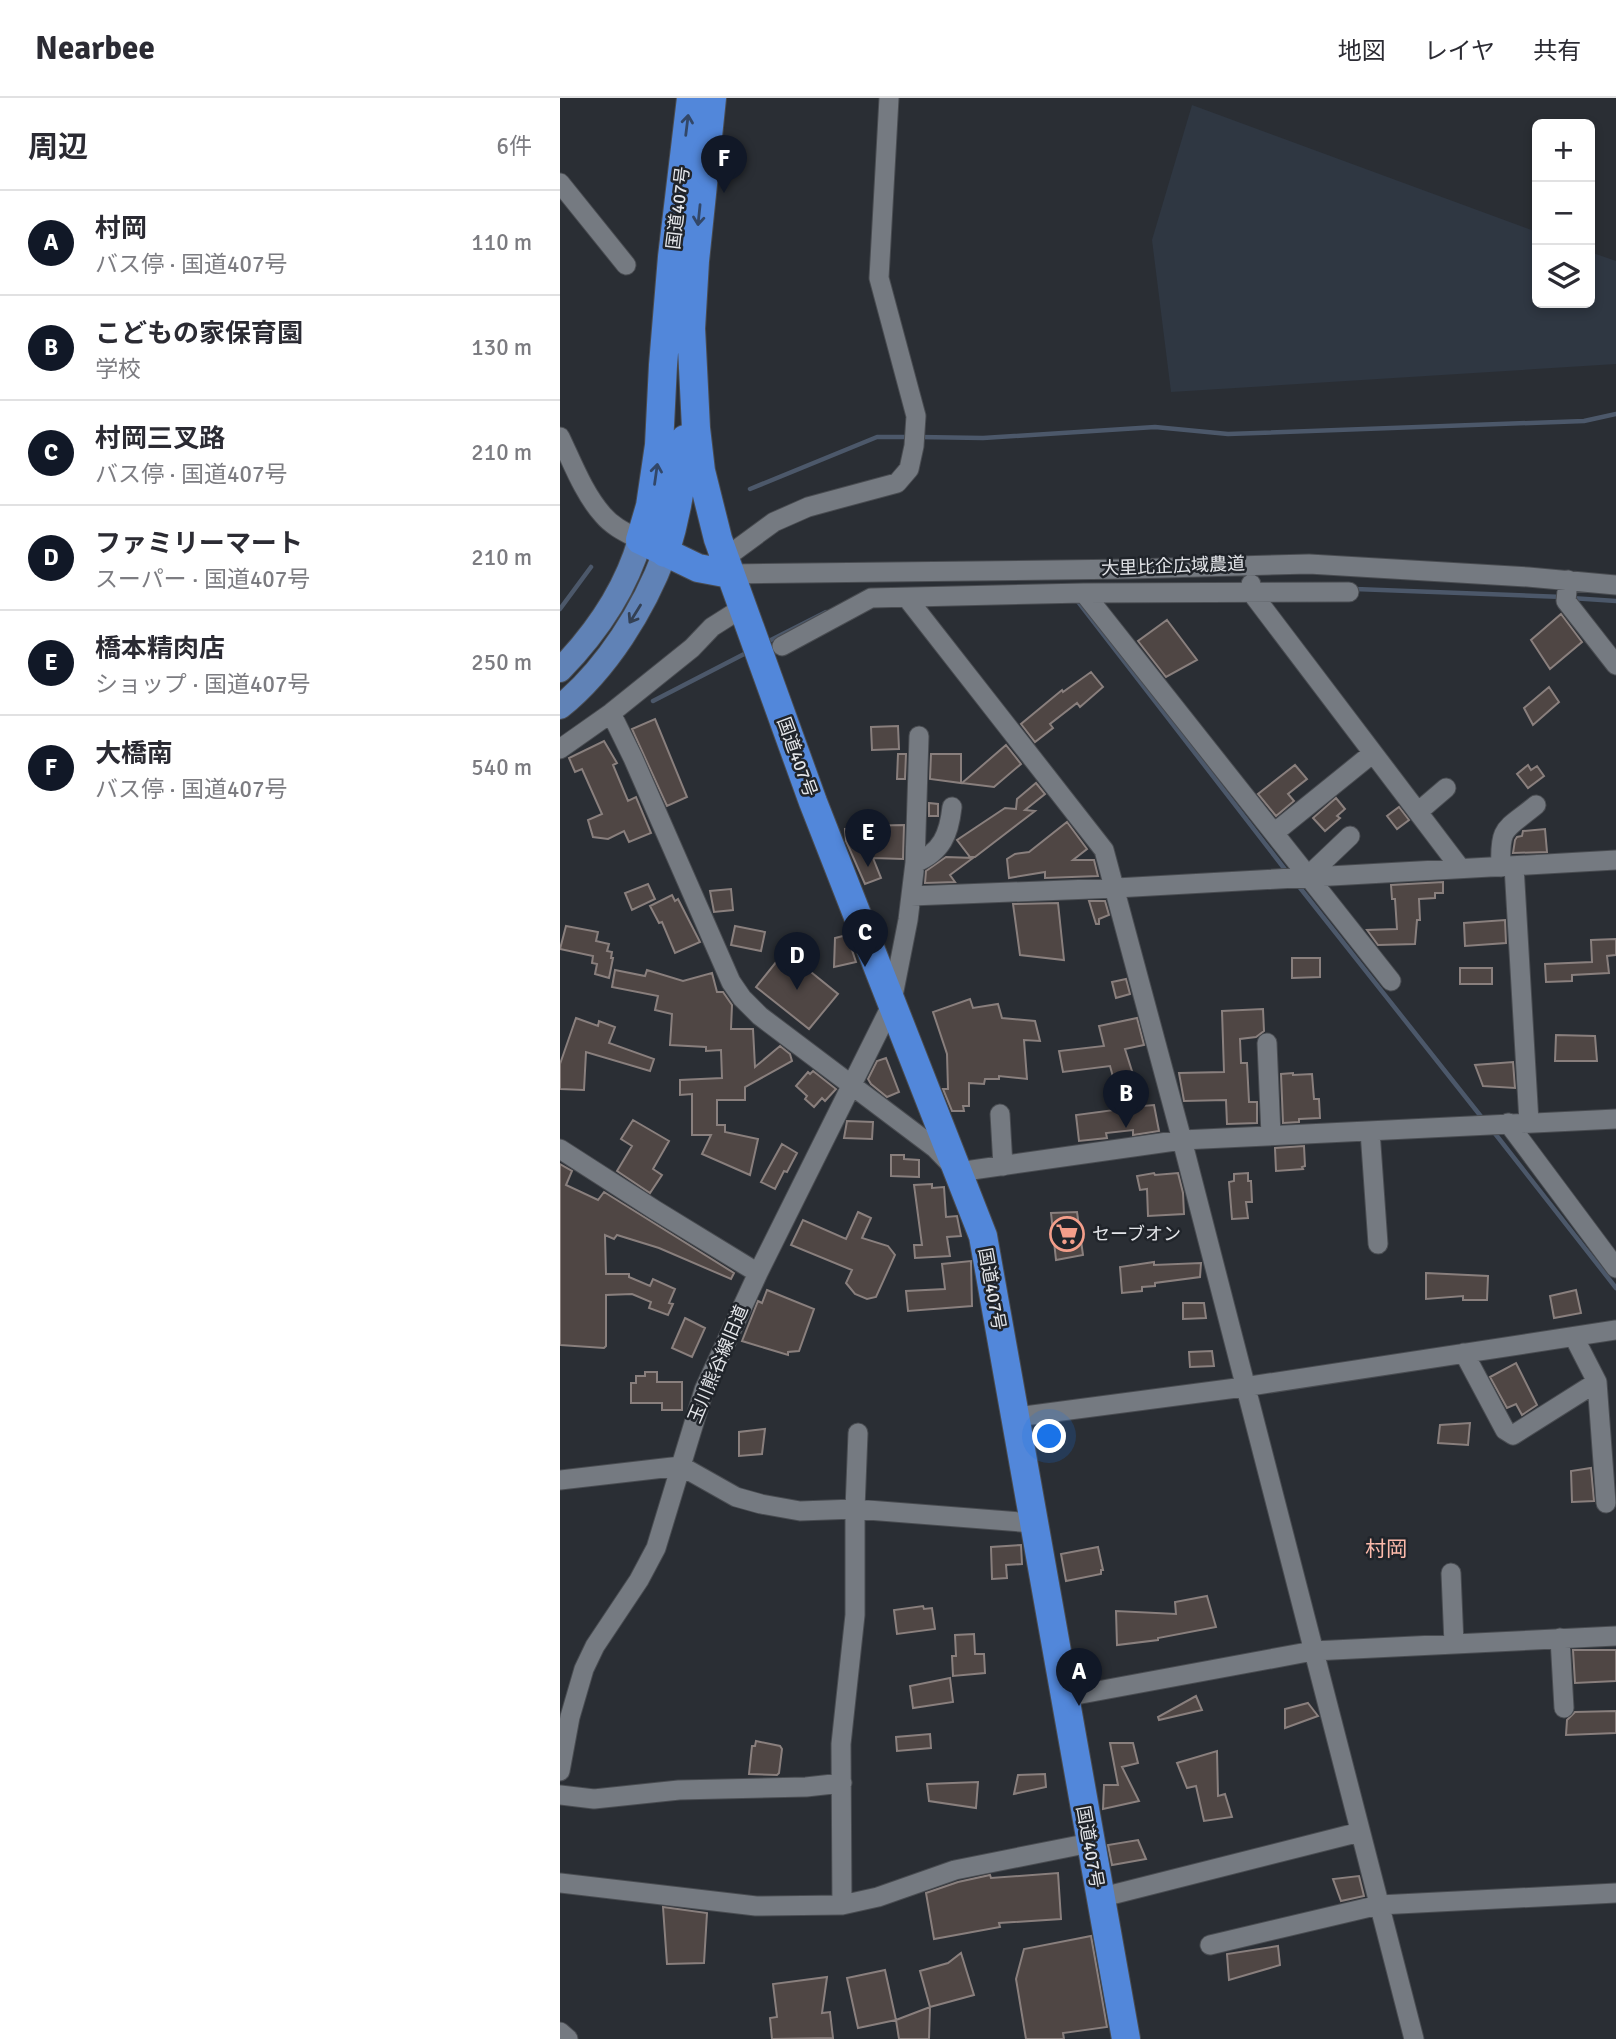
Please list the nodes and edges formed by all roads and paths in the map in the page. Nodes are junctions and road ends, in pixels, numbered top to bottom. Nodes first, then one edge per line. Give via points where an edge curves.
1 (691, 98) edge
2 (712, 98) edge
3 (889, 98) edge
4 (560, 183) edge
5 (626, 265) dead end
6 (691, 328) junction
7 (560, 437) edge
8 (640, 540) junction
9 (666, 554) junction
10 (1250, 564) junction
11 (727, 566) junction
12 (1568, 580) junction
13 (1616, 585) edge
14 (1251, 592) junction
15 (1349, 592) dead end
16 (1084, 593) junction
17 (907, 598) junction
18 (742, 608) junction
19 (765, 647) junction
20 (1616, 665) edge
21 (560, 670) edge
22 (560, 707) edge
23 (611, 713) junction
24 (919, 736) dead end
25 (560, 749) edge
26 (1373, 753) junction
27 (1446, 788) dead end
28 (1536, 805) dead end
29 (952, 807) dead end
30 (1418, 812) junction
31 (1274, 833) junction
32 (1350, 836) dead end
33 (1616, 860) edge
34 (915, 863) junction
35 (1507, 866) junction
36 (1461, 869) junction
37 (1299, 877) junction
38 (1116, 888) junction
39 (911, 895) junction
40 (1391, 981) dead end
41 (891, 1006) junction
42 (1266, 1043) dead end
43 (852, 1085) junction
44 (1000, 1114) dead end
45 (1616, 1119) edge
46 (1529, 1122) junction
47 (1508, 1123) junction
48 (1370, 1131) junction
49 (1271, 1135) junction
50 (1182, 1140) junction
51 (560, 1149) edge
52 (1003, 1166) junction
53 (958, 1172) junction
54 (1378, 1244) dead end
55 (1616, 1268) edge
56 (758, 1273) junction
57 (1616, 1330) edge
58 (1574, 1337) junction
59 (1464, 1353) junction
60 (1597, 1382) junction
61 (1244, 1387) junction
62 (1016, 1417) junction
63 (1608, 1428) edge
64 (858, 1433) dead end
65 (681, 1466) junction
66 (560, 1480) edge
67 (1606, 1503) dead end
68 (855, 1508) junction
69 (1033, 1523) junction
70 (1451, 1573) dead end
71 (1616, 1636) edge
72 (1560, 1639) junction
73 (1454, 1644) junction
74 (1313, 1651) junction
75 (1065, 1697) junction
76 (1564, 1708) dead end
77 (562, 1747) edge
78 (560, 1770) edge
79 (842, 1783) junction
80 (560, 1794) edge
81 (1360, 1832) junction
82 (1090, 1843) junction
83 (560, 1883) edge
84 (1616, 1894) edge
85 (1099, 1898) junction
86 (842, 1905) junction
87 (1379, 1905) junction
88 (1210, 1945) dead end
89 (560, 2032) edge
90 (568, 2039) edge
91 (1126, 2039) edge
92 (1414, 2039) edge

8 -> 1 highway, 国道407号 via 655,481 670,284
2 -> 6 highway, 国道407号
3 - 11 street via 879,278 916,416 909,469 897,483 808,507 774,522 748,539
4 - 5 street
6 - 9 highway, 国道407号 via 682,482
6 - 11 highway, 国道407号 via 701,471
7 - 8 street via 603,515
8 - 9 highway
8 - 21 main road via 631,566 598,624
9 - 11 highway via 698,568
9 -> 22 main road via 611,650
10 - 11 street, 大里比企広域農道 via 1130,569
10 - 12 street, 大里比企広域農道
10 - 14 street
11 - 18 highway, 国道407号
12 - 13 street, 大里比企広域農道
12 - 20 street via 1566,601
14 - 15 street
14 - 16 street
14 - 26 street
16 - 17 street
16 - 31 street
17 - 19 street via 871,598
17 - 38 street via 1104,850
18 - 19 highway, 国道407号
18 - 23 street via 712,627
19 - 41 highway, 国道407号 via 813,802
23 - 25 street
23 - 43 street via 742,998
24 - 34 street, 玉川熊谷線旧道
26 - 30 street
26 - 31 street
27 - 30 street
28 - 35 street via 1503,831 1500,841
29 - 34 street via 947,837
30 - 36 street
31 - 37 street
32 - 37 street
33 - 35 street
34 - 39 street, 玉川熊谷線旧道
35 - 36 street
35 - 46 street
36 - 37 street
37 - 38 street
37 - 40 street
38 - 39 street
38 - 50 street
39 - 41 street, 玉川熊谷線旧道
41 - 43 street, 玉川熊谷線旧道
41 - 53 highway, 国道407号
42 - 49 street
43 - 53 street
43 - 56 street, 玉川熊谷線旧道
44 - 52 street
45 - 46 street
46 - 47 street
47 - 48 street
47 - 55 street
48 - 49 street
48 - 54 street
49 - 50 street
50 - 52 street
50 - 61 street
51 - 56 street
52 - 53 street
53 - 62 highway, 国道407号 via 983,1236
56 - 65 street, 玉川熊谷線旧道 via 704,1390
57 - 58 street
58 - 59 street
58 - 60 street
59 - 60 street via 1504,1430 1513,1435
59 - 61 street
60 - 63 street
61 - 62 street
61 - 74 street
62 - 69 highway, 国道407号
63 - 67 street
64 - 68 street
65 - 66 street
65 - 68 street via 736,1497 761,1504 800,1511
65 - 77 street, 玉川熊谷線旧道 via 656,1548 584,1669
68 - 69 street
68 - 79 street via 855,1615 841,1744
69 - 75 highway, 国道407号
70 - 73 street
71 - 72 street
72 - 73 street
72 - 76 street
73 - 74 street
74 - 75 street
74 - 81 street
75 - 82 highway, 国道407号
77 - 78 street, 玉川熊谷線旧道
79 - 80 street via 679,1790 594,1799
79 - 86 street
81 - 85 street
81 - 87 street
82 - 85 highway, 国道407号
82 - 86 street via 955,1870
83 - 86 street via 756,1906
84 - 87 street
85 - 91 highway, 国道407号
87 - 88 street
87 - 92 street
89 - 90 street

